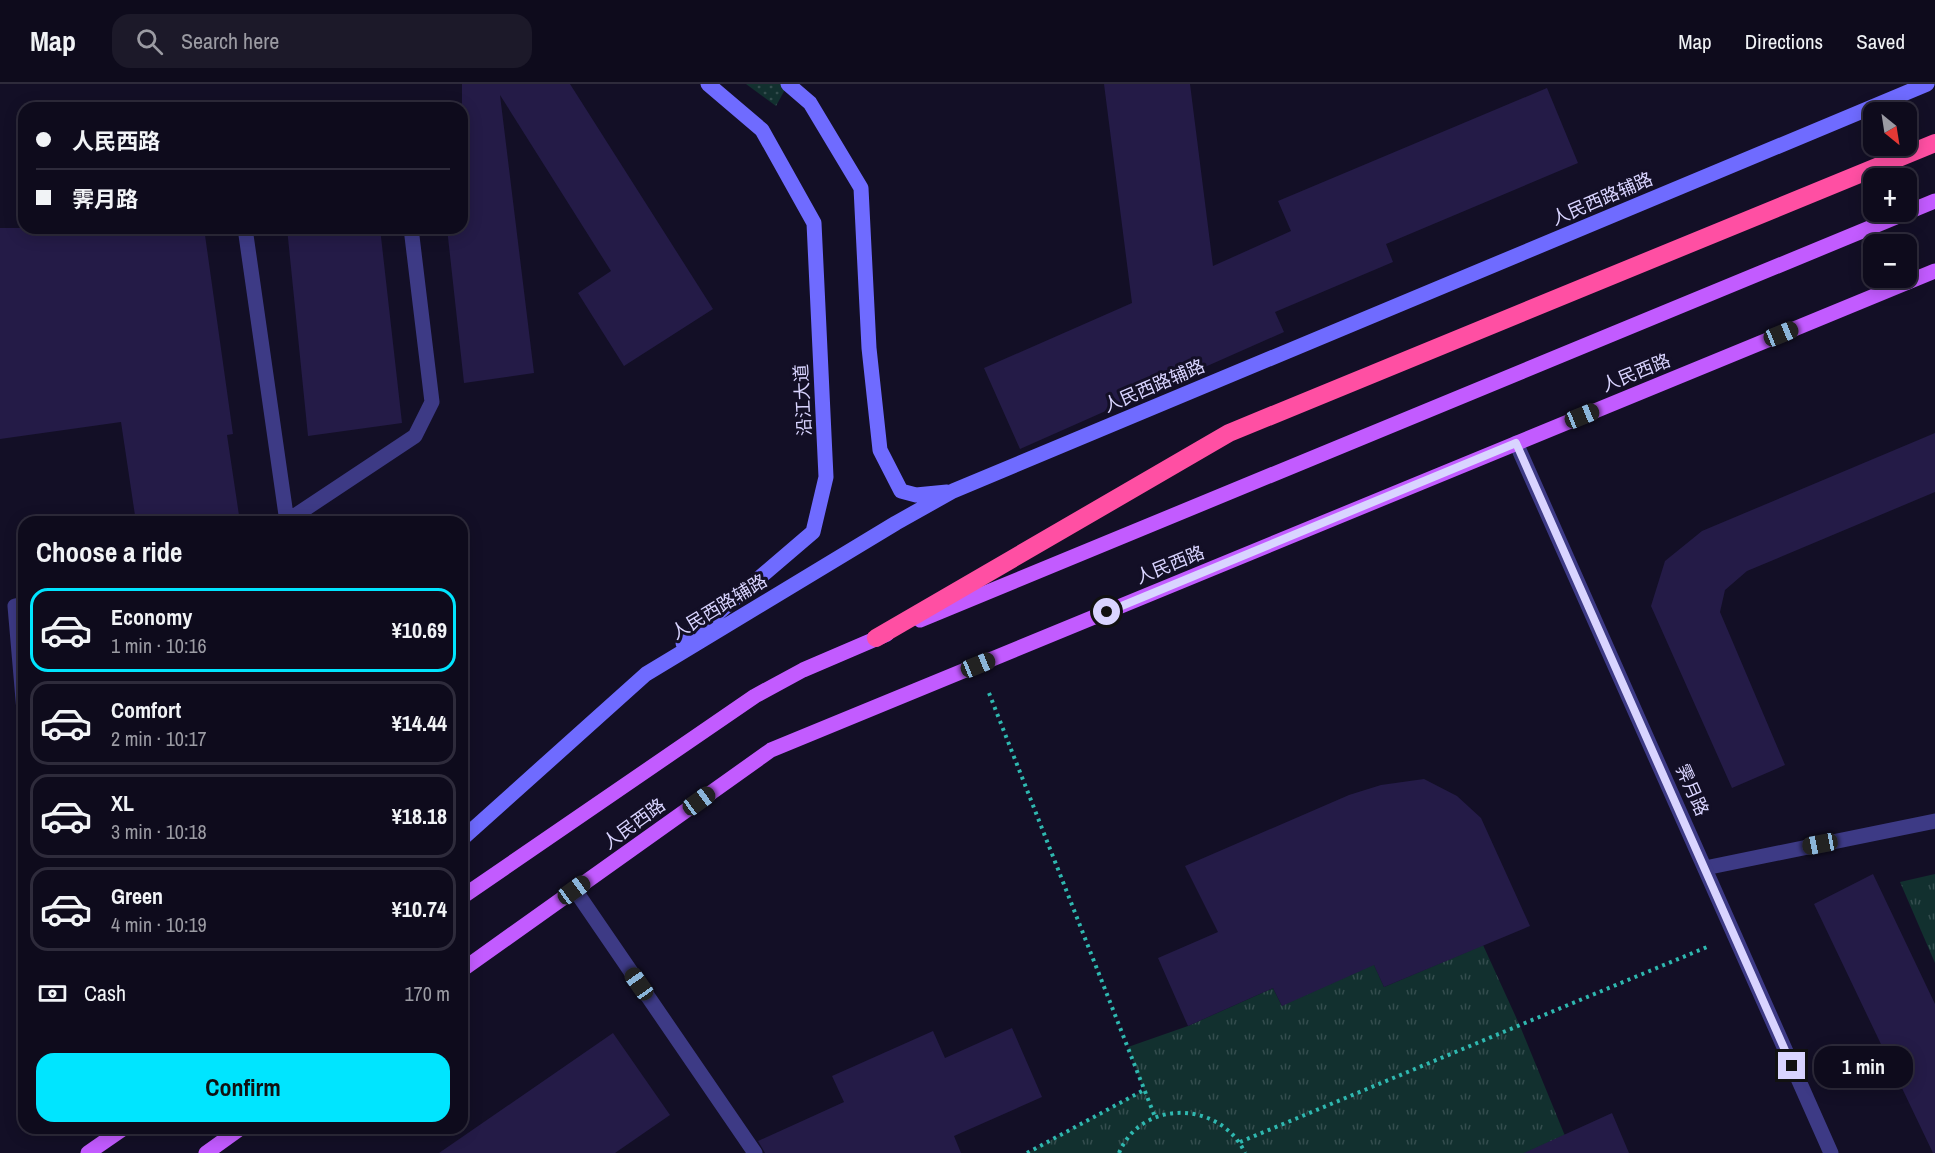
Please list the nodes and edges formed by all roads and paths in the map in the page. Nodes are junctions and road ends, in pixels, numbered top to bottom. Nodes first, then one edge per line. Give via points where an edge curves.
1 (708, 84) edge
2 (788, 84) edge
3 (1927, 84) edge
4 (1935, 142) edge
5 (1935, 201) edge
6 (246, 234) edge
7 (412, 234) edge
8 (1935, 271) edge
9 (1516, 443) junction
10 (953, 491) junction
11 (286, 516) edge
12 (296, 516) edge
13 (18, 605) edge
14 (876, 638) junction
15 (18, 641) edge
16 (978, 665) junction
17 (646, 674) junction
18 (1935, 821) edge
19 (468, 834) edge
20 (1705, 868) junction
21 (574, 890) junction
22 (468, 893) edge
23 (1735, 935) junction
24 (468, 966) edge
25 (1144, 1090) junction
26 (1155, 1117) junction
27 (115, 1134) edge
28 (233, 1134) edge
29 (1240, 1142) junction
30 (88, 1153) edge
31 (206, 1153) edge
32 (755, 1153) edge
33 (1027, 1153) edge
34 (1119, 1153) edge
35 (1245, 1153) edge
36 (1831, 1153) edge

1 - 17 street, 沿江大道 via 762,130 814,223 826,477 813,532
2 - 10 street via 810,103 861,188 869,348 880,450 901,491 916,495
3 - 10 street, 人民西路辅路
4 - 14 highway via 1229,433
5 - 14 main road, 人民西路
6 - 11 street
7 - 12 street via 432,402 415,436
8 - 9 main road, 人民西路
9 - 16 main road, 人民西路
9 - 20 street, 霁月路
10 - 17 street, 人民西路辅路
13 - 15 street
14 - 22 main road, 人民西路 via 755,696
16 - 21 main road, 人民西路 via 771,750
16 - 25 path
17 - 19 street, 人民西路辅路
18 - 20 street
20 - 23 street, 霁月路
21 - 24 main road, 人民西路
21 - 32 street
23 - 29 path
23 - 36 street, 霁月路
25 - 26 path
25 - 33 path
26 - 29 path via 1179,1112 1202,1115 1224,1125
26 - 34 path via 1136,1129
27 - 30 main road
28 - 31 main road
29 - 35 path

